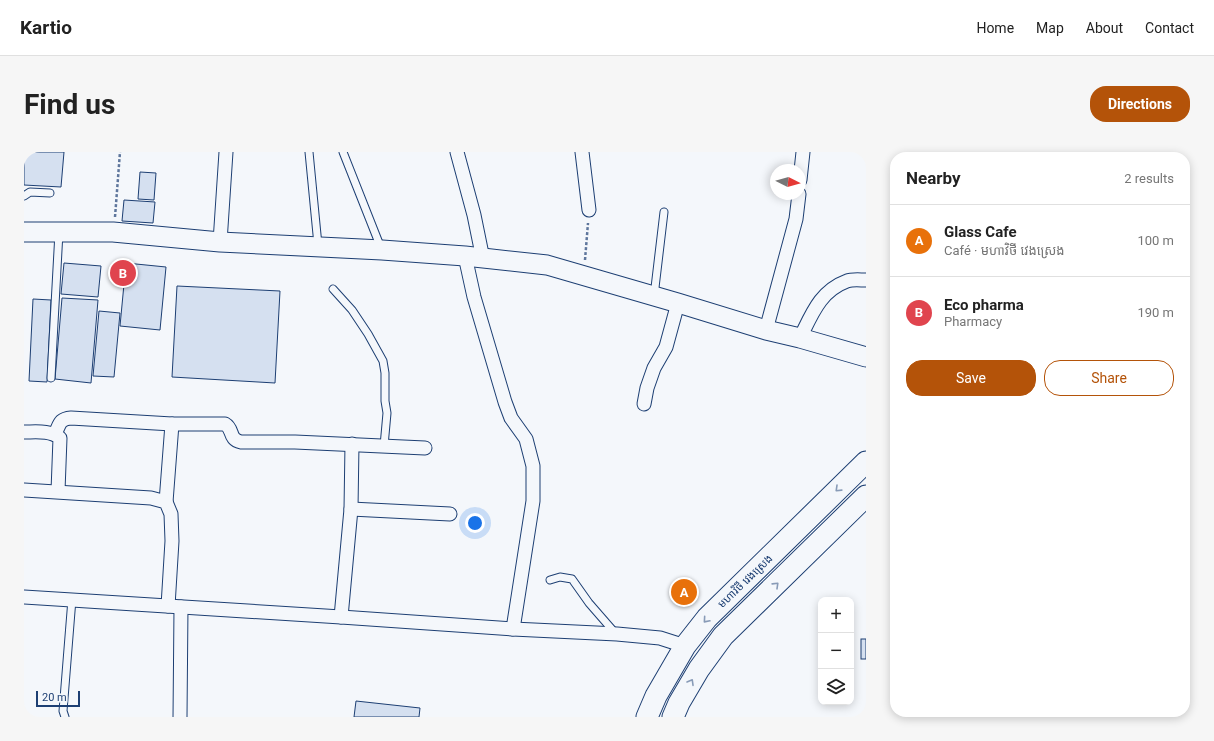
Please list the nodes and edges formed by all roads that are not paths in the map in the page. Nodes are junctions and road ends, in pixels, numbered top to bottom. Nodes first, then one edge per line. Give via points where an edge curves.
1 (226, 152) edge
2 (309, 152) edge
3 (343, 152) edge
4 (457, 152) edge
5 (582, 152) edge
6 (803, 152) edge
7 (802, 164) edge
8 (50, 193) dead end
9 (24, 196) edge
10 (798, 200) edge
11 (589, 210) road end
12 (664, 212) dead end
13 (24, 232) edge
14 (59, 232) junction
15 (220, 242) junction
16 (318, 246) junction
17 (382, 250) junction
18 (474, 258) junction
19 (866, 280) edge
20 (333, 289) dead end
21 (654, 296) junction
22 (678, 303) junction
23 (766, 330) junction
24 (800, 338) junction
25 (866, 357) edge
26 (51, 378) dead end
27 (644, 404) dead end
28 (172, 424) junction
29 (24, 432) edge
30 (55, 434) junction
31 (352, 444) junction
32 (384, 446) junction
33 (425, 448) dead end
34 (866, 462) edge
35 (24, 490) edge
36 (58, 491) junction
37 (866, 496) edge
38 (166, 502) junction
39 (351, 509) junction
40 (450, 514) dead end
41 (550, 580) dead end
42 (24, 597) edge
43 (72, 599) junction
44 (174, 607) junction
45 (341, 617) junction
46 (513, 629) junction
47 (617, 634) junction
48 (685, 646) junction
49 (65, 717) edge
50 (180, 717) edge
51 (647, 717) edge
52 (673, 717) edge

1 - 15 street
2 - 16 lane
3 - 17 lane
4 - 18 street via 474,215
5 - 11 street
6 - 7 street
8 - 9 lane via 30,192
10 - 23 street via 796,219
12 - 21 lane
13 - 14 street
14 - 15 street via 113,232
14 - 26 lane
15 - 16 street
16 - 17 street
17 - 18 street
18 - 21 street via 547,265
18 - 46 street via 474,297 505,402 511,418 526,438 533,466 534,500
19 - 24 street via 848,280 832,289 817,303
20 - 32 lane via 352,310 383,362 387,413
21 - 22 street
22 - 23 street
22 - 27 street via 666,348 654,368
23 - 24 street
24 - 25 street
28 - 30 street via 65,418 61,420
28 - 31 street via 225,424 228,425 235,440 241,442
28 - 38 street
29 - 30 street
30 - 36 street via 60,438
31 - 32 street
31 - 39 street
32 - 33 street
34 -> 48 main road, មហាវិថី វេងស្រេង via 707,618
35 - 36 street
36 - 38 street via 152,498
52 -> 37 main road via 699,669 723,636
38 - 44 street via 171,514
39 - 40 street
39 - 45 street
41 - 47 lane via 560,577 572,579 589,603
42 - 43 street
43 - 44 street
43 - 49 lane via 63,711
44 - 45 street
44 - 50 street
45 - 46 street
46 - 47 street
47 - 48 street via 660,638
48 - 51 main road, មហាវិថី វេងស្រេង

